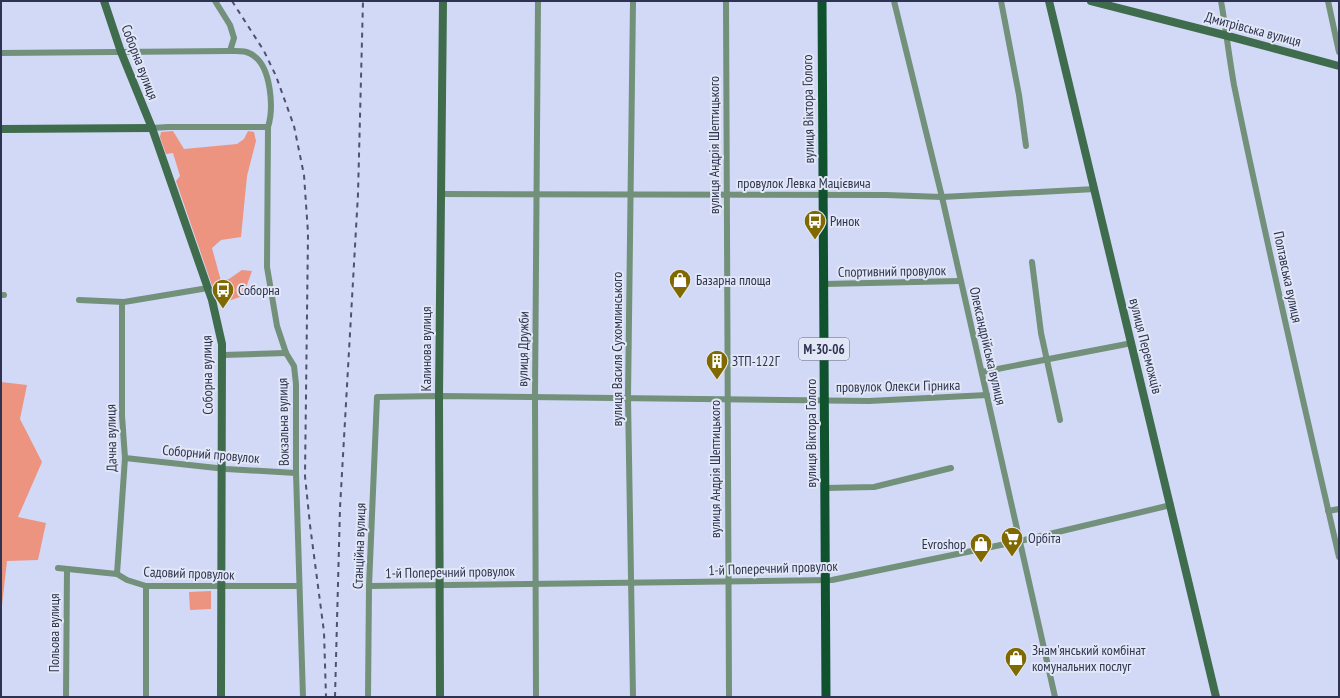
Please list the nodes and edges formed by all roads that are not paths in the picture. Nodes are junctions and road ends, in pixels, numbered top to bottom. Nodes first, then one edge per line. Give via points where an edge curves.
1 (104, 1) edge
2 (214, 1) edge
3 (443, 1) edge
4 (538, 1) edge
5 (633, 1) edge
6 (726, 1) edge
7 (822, 1) edge
8 (894, 1) edge
9 (1001, 1) edge
10 (1049, 1) edge
11 (1091, 1) edge
12 (1221, 1) edge
13 (1328, 1) edge
14 (1228, 36) junction
15 (230, 51) junction
16 (121, 52) junction
17 (1339, 52) edge
18 (1, 53) edge
19 (1339, 66) edge
20 (268, 127) junction
21 (152, 128) junction
22 (1, 129) edge
23 (1026, 146) dead end
24 (1094, 189) junction
25 (441, 194) junction
26 (823, 194) junction
27 (536, 195) junction
28 (630, 195) junction
29 (726, 196) junction
30 (942, 197) junction
31 (1032, 262) dead end
32 (960, 281) junction
33 (824, 284) junction
34 (208, 288) junction
35 (79, 300) dead end
36 (122, 302) junction
37 (1132, 343) junction
38 (286, 353) junction
39 (223, 355) junction
40 (1047, 359) junction
41 (982, 372) junction
42 (987, 395) junction
43 (439, 396) junction
44 (377, 397) joint
45 (535, 397) junction
46 (628, 398) junction
47 (727, 400) junction
48 (825, 400) junction
49 (1060, 420) dead end
50 (125, 458) junction
51 (220, 468) junction
52 (951, 468) dead end
53 (296, 473) junction
54 (825, 488) junction
55 (1171, 505) junction
56 (1339, 509) edge
57 (1328, 511) junction
58 (1020, 541) junction
59 (1339, 558) edge
60 (58, 568) dead end
61 (66, 569) junction
62 (117, 574) junction
63 (826, 580) junction
64 (536, 582) junction
65 (728, 582) junction
66 (631, 583) junction
67 (440, 584) junction
68 (146, 586) junction
69 (220, 586) junction
70 (299, 586) junction
71 (369, 586) junction
72 (66, 697) edge
73 (146, 697) edge
74 (221, 697) edge
75 (303, 697) edge
76 (368, 697) edge
77 (440, 697) edge
78 (536, 697) edge
79 (633, 697) edge
80 (728, 697) edge
81 (826, 697) edge
82 (1055, 697) edge
83 (1216, 697) edge

1 - 16 street, Соборна вулиця
2 - 15 street via 230,25 234,38
3 - 25 street, Калинова вулиця
4 - 27 street, вулиця Дружби
5 - 28 street, вулиця Василя Сухомлинського
6 - 29 street, вулиця Андрія Шептицького
7 - 26 main road, вулиця Віктора Голого / М-30-06
8 - 30 street, Олександрійська вулиця
9 - 23 street
10 - 24 street, вулиця Переможців
11 - 14 street, Дмитрівська вулиця
12 - 14 street, Полтавська вулиця
13 - 17 street
14 - 19 street, Дмитрівська вулиця
14 - 57 street, Полтавська вулиця via 1234,83 1252,171
15 - 16 street, Вокзальна вулиця
15 - 20 street, Вокзальна вулиця via 244,51 262,64 271,95 271,119
16 - 18 street, Вокзальна вулиця
16 - 21 street, Соборна вулиця
20 - 21 street
20 - 38 street, Вокзальна вулиця via 267,267 277,326
21 - 22 street
21 - 34 street, Соборна вулиця
24 - 30 street, провулок Левка Мацієвича
24 - 37 street, вулиця Переможців
25 - 27 street, провулок Левка Мацієвича
25 - 43 street, Калинова вулиця
26 - 29 street, провулок Левка Мацієвича
26 - 30 street, провулок Левка Мацієвича
26 - 33 main road, вулиця Віктора Голого / М-30-06
27 - 28 street, провулок Левка Мацієвича
27 - 45 street, вулиця Дружби
28 - 29 street, провулок Левка Мацієвича
28 - 46 street, вулиця Василя Сухомлинського
29 - 47 street, вулиця Андрія Шептицького
30 - 32 street, Олександрійська вулиця
31 - 40 street
32 - 33 street, Спортивний провулок
32 - 41 street, Олександрійська вулиця
33 - 48 main road, вулиця Віктора Голого / М-30-06
34 - 36 street
34 - 39 street, Соборна вулиця via 218,322
35 - 36 street
36 - 50 street, Дачна вулиця via 122,416
37 - 40 street
37 - 55 street, вулиця Переможців
38 - 39 street
38 - 53 street, Вокзальна вулиця via 294,366 296,384
39 - 51 street, Соборна вулиця
40 - 41 street
40 - 49 street
41 - 42 street, Олександрійська вулиця
42 - 48 street, провулок Олекси Гірника
42 - 58 street, Олександрійська вулиця
43 - 44 street, провулок Олекси Гірника
43 - 45 street, провулок Олекси Гірника
43 - 67 street, Калинова вулиця
44 - 71 street, Станційна вулиця
45 - 46 street, провулок Олекси Гірника
45 - 64 street, вулиця Дружби
46 - 47 street, провулок Олекси Гірника
46 - 66 street, вулиця Василя Сухомлинського
47 - 48 street, провулок Олекси Гірника
47 - 65 street, вулиця Андрія Шептицького
48 - 54 main road, вулиця Віктора Голого / М-30-06
50 - 51 street, Соборний провулок
50 - 62 street, Дачна вулиця
51 - 53 street, Соборний провулок
51 - 69 street, Соборна вулиця
52 - 54 street via 874,487
53 - 70 street, Вокзальна вулиця
54 - 63 main road, вулиця Віктора Голого / М-30-06
55 - 58 street, 1-й Поперечний провулок
55 - 83 street, вулиця Переможців
56 - 57 street
57 - 59 street, Полтавська вулиця
58 - 63 street, 1-й Поперечний провулок via 903,567
58 - 82 street, Олександрійська вулиця
60 - 61 street, Садовий провулок
61 - 62 street, Садовий провулок
61 - 72 street, Польова вулиця
62 - 68 street, Садовий провулок
63 - 65 street, 1-й Поперечний провулок
63 - 81 main road, вулиця Віктора Голого / М-30-06
64 - 66 street, 1-й Поперечний провулок
64 - 67 street, 1-й Поперечний провулок
64 - 78 street, вулиця Дружби
65 - 66 street, 1-й Поперечний провулок
65 - 80 street, вулиця Андрія Шептицького
66 - 79 street, вулиця Василя Сухомлинського
67 - 71 street, 1-й Поперечний провулок
67 - 77 street, Калинова вулиця
68 - 69 street, Садовий провулок
68 - 73 street
69 - 70 street, Садовий провулок
69 - 74 street, Соборна вулиця
70 - 75 street, Вокзальна вулиця
71 - 76 street, Станційна вулиця

